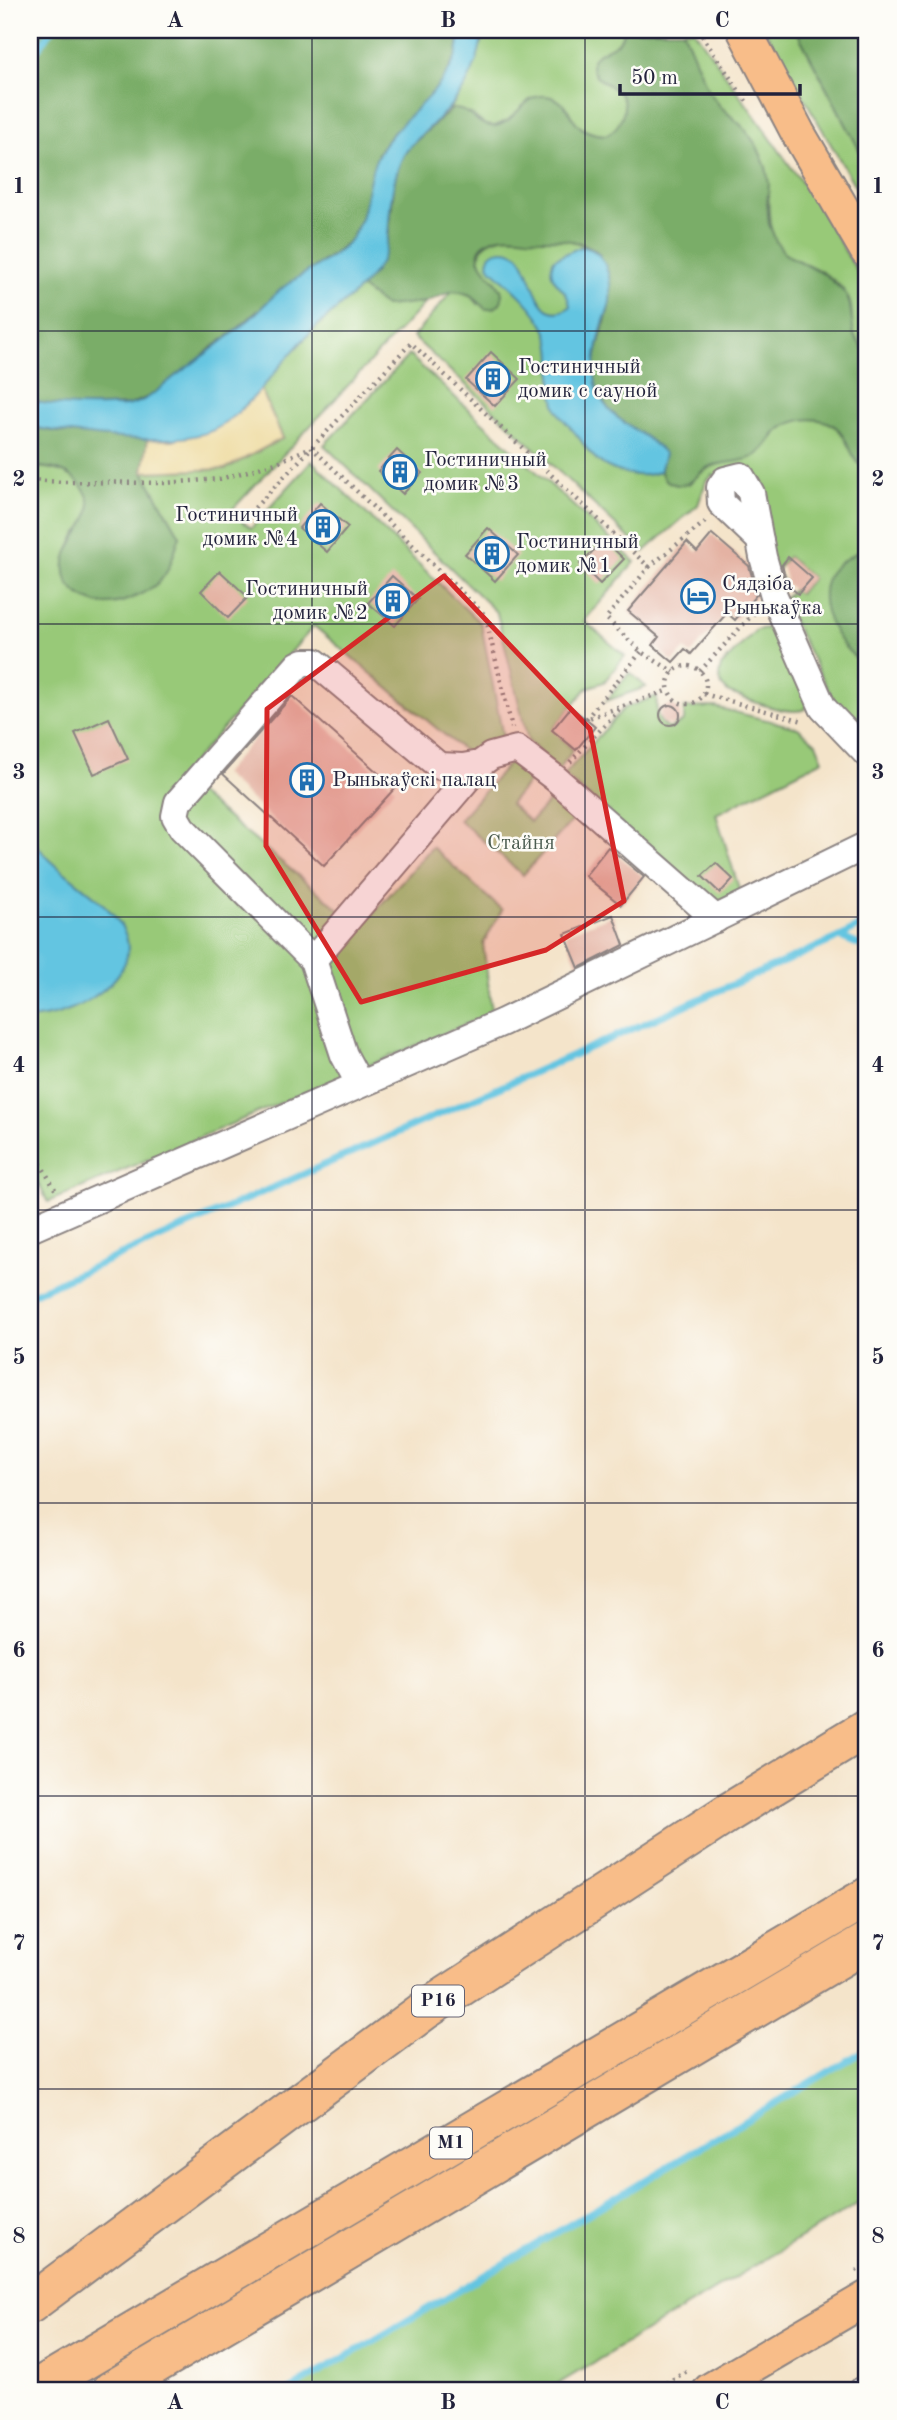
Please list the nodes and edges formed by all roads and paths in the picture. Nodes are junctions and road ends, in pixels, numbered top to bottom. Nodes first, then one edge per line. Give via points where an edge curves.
1 (723, 30) edge
2 (744, 30) edge
3 (798, 133) junction
4 (867, 251) edge
5 (311, 447) junction
6 (30, 480) edge
7 (726, 509) junction
8 (245, 518) dead end
9 (760, 540) junction
10 (649, 567) junction
11 (774, 596) junction
12 (641, 652) junction
13 (700, 671) junction
14 (674, 672) junction
15 (669, 690) junction
16 (704, 694) junction
17 (624, 705) junction
18 (809, 723) dead end
19 (517, 749) junction
20 (867, 754) edge
21 (480, 764) junction
22 (555, 778) junction
23 (867, 845) edge
24 (716, 919) junction
25 (313, 960) junction
26 (359, 1083) junction
27 (30, 1144) edge
28 (68, 1213) junction
29 (30, 1229) edge
30 (867, 1728) edge
31 (867, 1896) edge
32 (867, 1942) edge
33 (867, 2298) edge
34 (30, 2304) edge
35 (867, 2388) edge
36 (34, 2390) edge
37 (112, 2390) edge
38 (710, 2390) edge
39 (863, 2390) edge

1 - 3 main road
2 - 3 main road
3 - 4 main road
5 - 6 path via 220,479 164,484
5 - 8 path
5 - 10 path via 411,343
5 - 19 path via 485,615
7 - 9 lane
7 - 9 lane via 720,487 725,480 741,476 751,493
7 - 10 path
9 - 11 lane
10 - 12 path via 606,618
11 - 13 path
11 - 20 lane via 823,708
12 - 14 path
12 - 17 path via 586,719
13 - 14 path via 686,667
13 - 16 path via 706,683
14 - 15 path
15 - 16 path via 683,704
15 - 17 path
16 - 18 path
17 - 22 path
19 - 21 lane
19 - 22 lane
21 - 25 lane
21 - 25 lane via 439,766 315,662 304,662 178,802 175,816 182,828
22 - 24 lane
23 - 24 lane
24 - 26 lane via 503,1022
25 - 26 lane via 344,1055
26 - 28 lane
27 - 28 path
28 - 29 lane
30 - 34 highway, Р16 via 425,2010
31 - 36 highway, М1
32 - 37 highway, М1
33 - 38 main road
35 - 39 lane

